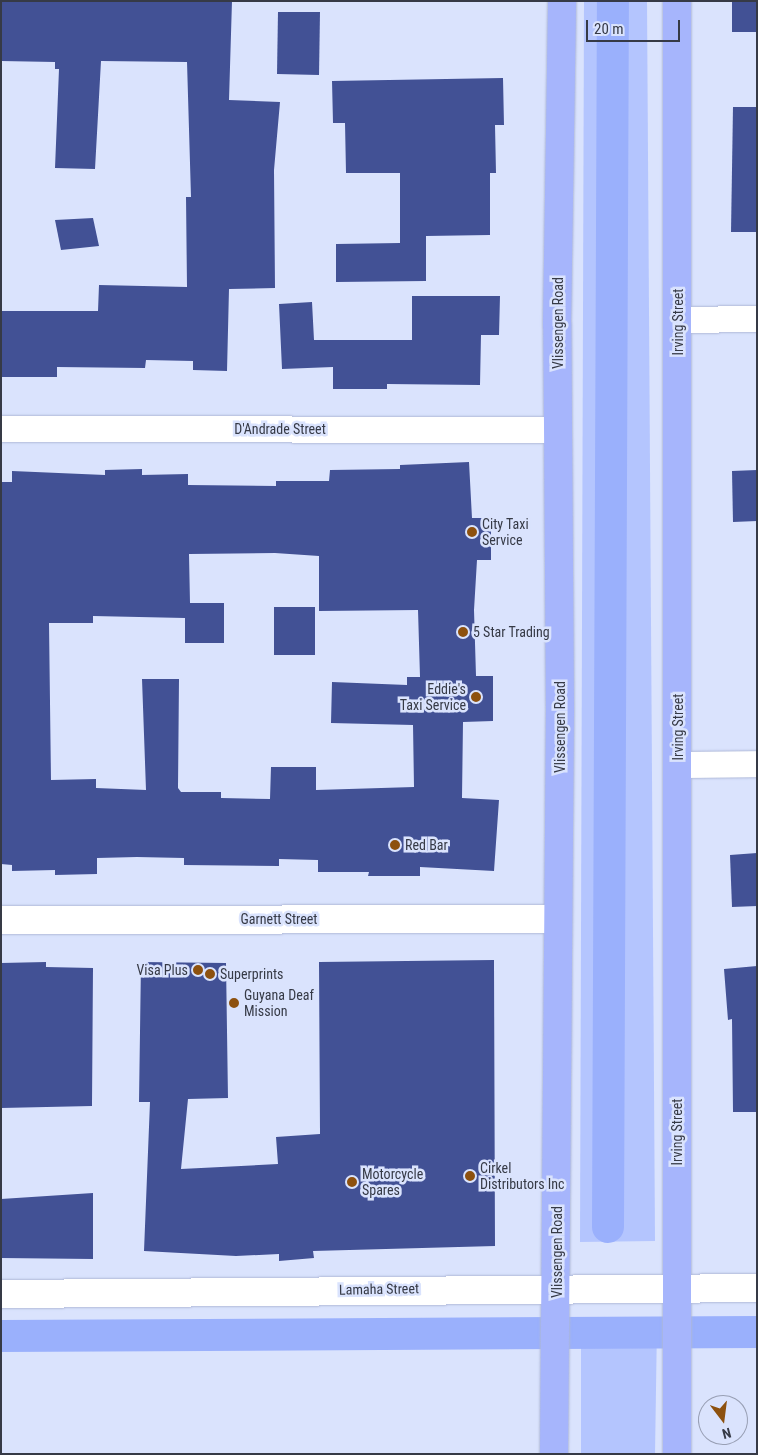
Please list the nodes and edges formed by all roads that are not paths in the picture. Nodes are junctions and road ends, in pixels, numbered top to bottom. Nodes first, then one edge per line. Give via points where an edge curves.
1 (562, 1) edge
2 (677, 1) edge
3 (757, 319) edge
4 (678, 320) junction
5 (1, 429) edge
6 (559, 430) junction
7 (757, 764) edge
8 (678, 765) junction
9 (557, 919) junction
10 (1, 920) edge
11 (557, 1287) junction
12 (757, 1288) edge
13 (1, 1294) edge
14 (677, 1300) junction
15 (554, 1454) edge
16 (677, 1454) edge

1 - 6 main road, Vlissengen Road
2 - 4 main road, Irving Street
3 - 4 street
4 - 8 main road, Irving Street
5 - 6 street, D'Andrade Street
6 - 9 main road, Vlissengen Road
7 - 8 street
8 - 14 main road, Irving Street
9 - 10 street, Garnett Street
9 - 11 main road, Vlissengen Road
11 - 13 street, Lamaha Street
11 - 14 street, Lamaha Street
11 - 15 main road, Vlissengen Road
12 - 14 street, Lamaha Street
14 - 16 main road, Irving Street

